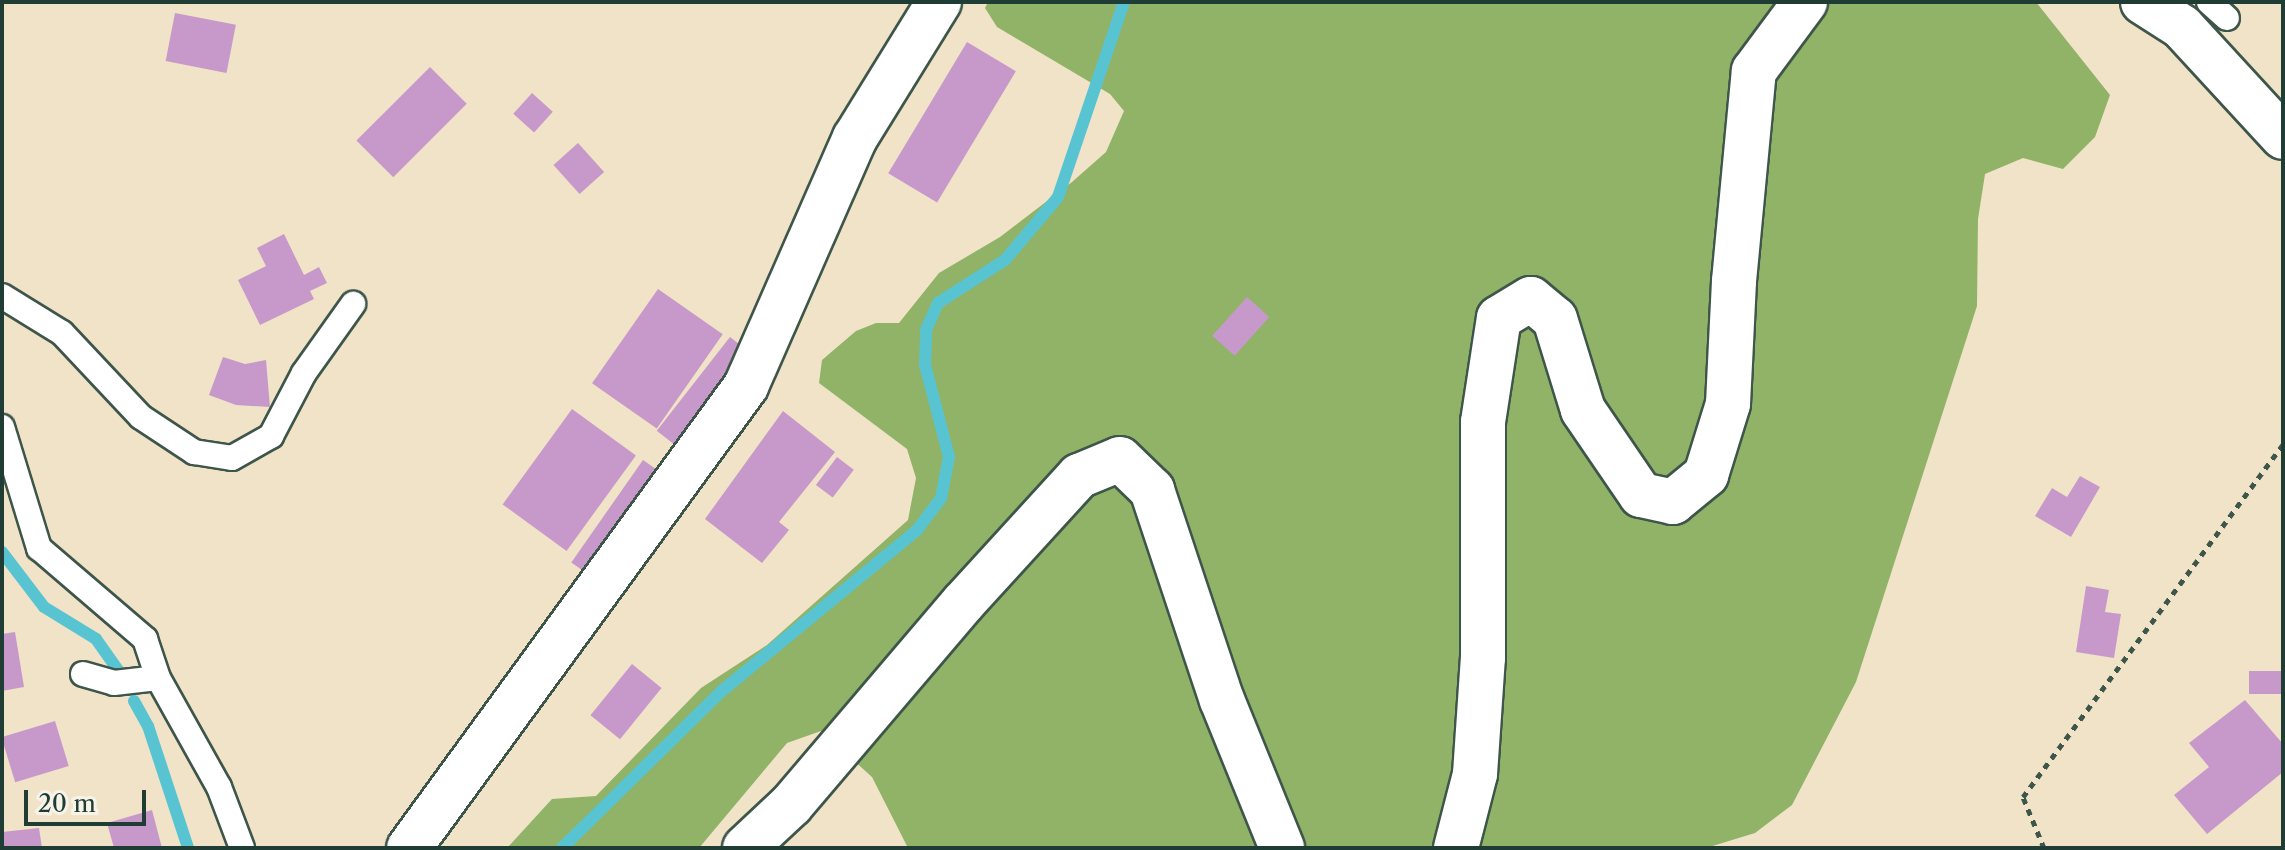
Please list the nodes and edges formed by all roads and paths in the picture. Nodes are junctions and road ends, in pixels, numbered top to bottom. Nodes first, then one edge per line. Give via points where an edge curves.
1 (939, 2) edge
2 (1805, 2) edge
3 (2143, 2) edge
4 (2283, 137) edge
5 (2, 296) edge
6 (353, 304) dead end
7 (2, 427) edge
8 (2283, 444) edge
9 (83, 674) dead end
10 (158, 678) junction
11 (242, 848) edge
12 (409, 848) edge
13 (745, 848) edge
14 (1282, 848) edge
15 (1456, 848) edge
16 (2044, 848) edge

1 - 12 street via 855,138 746,386
2 - 15 street via 1754,71 1728,404 1706,475 1673,502 1641,495 1583,410 1555,319 1531,299 1499,318 1483,422 1483,658 1475,774
3 - 4 street via 2182,27
5 - 6 lane via 62,333 141,417 194,452 232,458 271,436 304,373
7 - 10 lane via 39,548 145,639
8 - 16 path via 2023,797
9 - 10 lane via 114,683
10 - 11 lane via 219,787
13 - 14 street via 791,805 1079,476 1120,459 1152,490 1222,700

